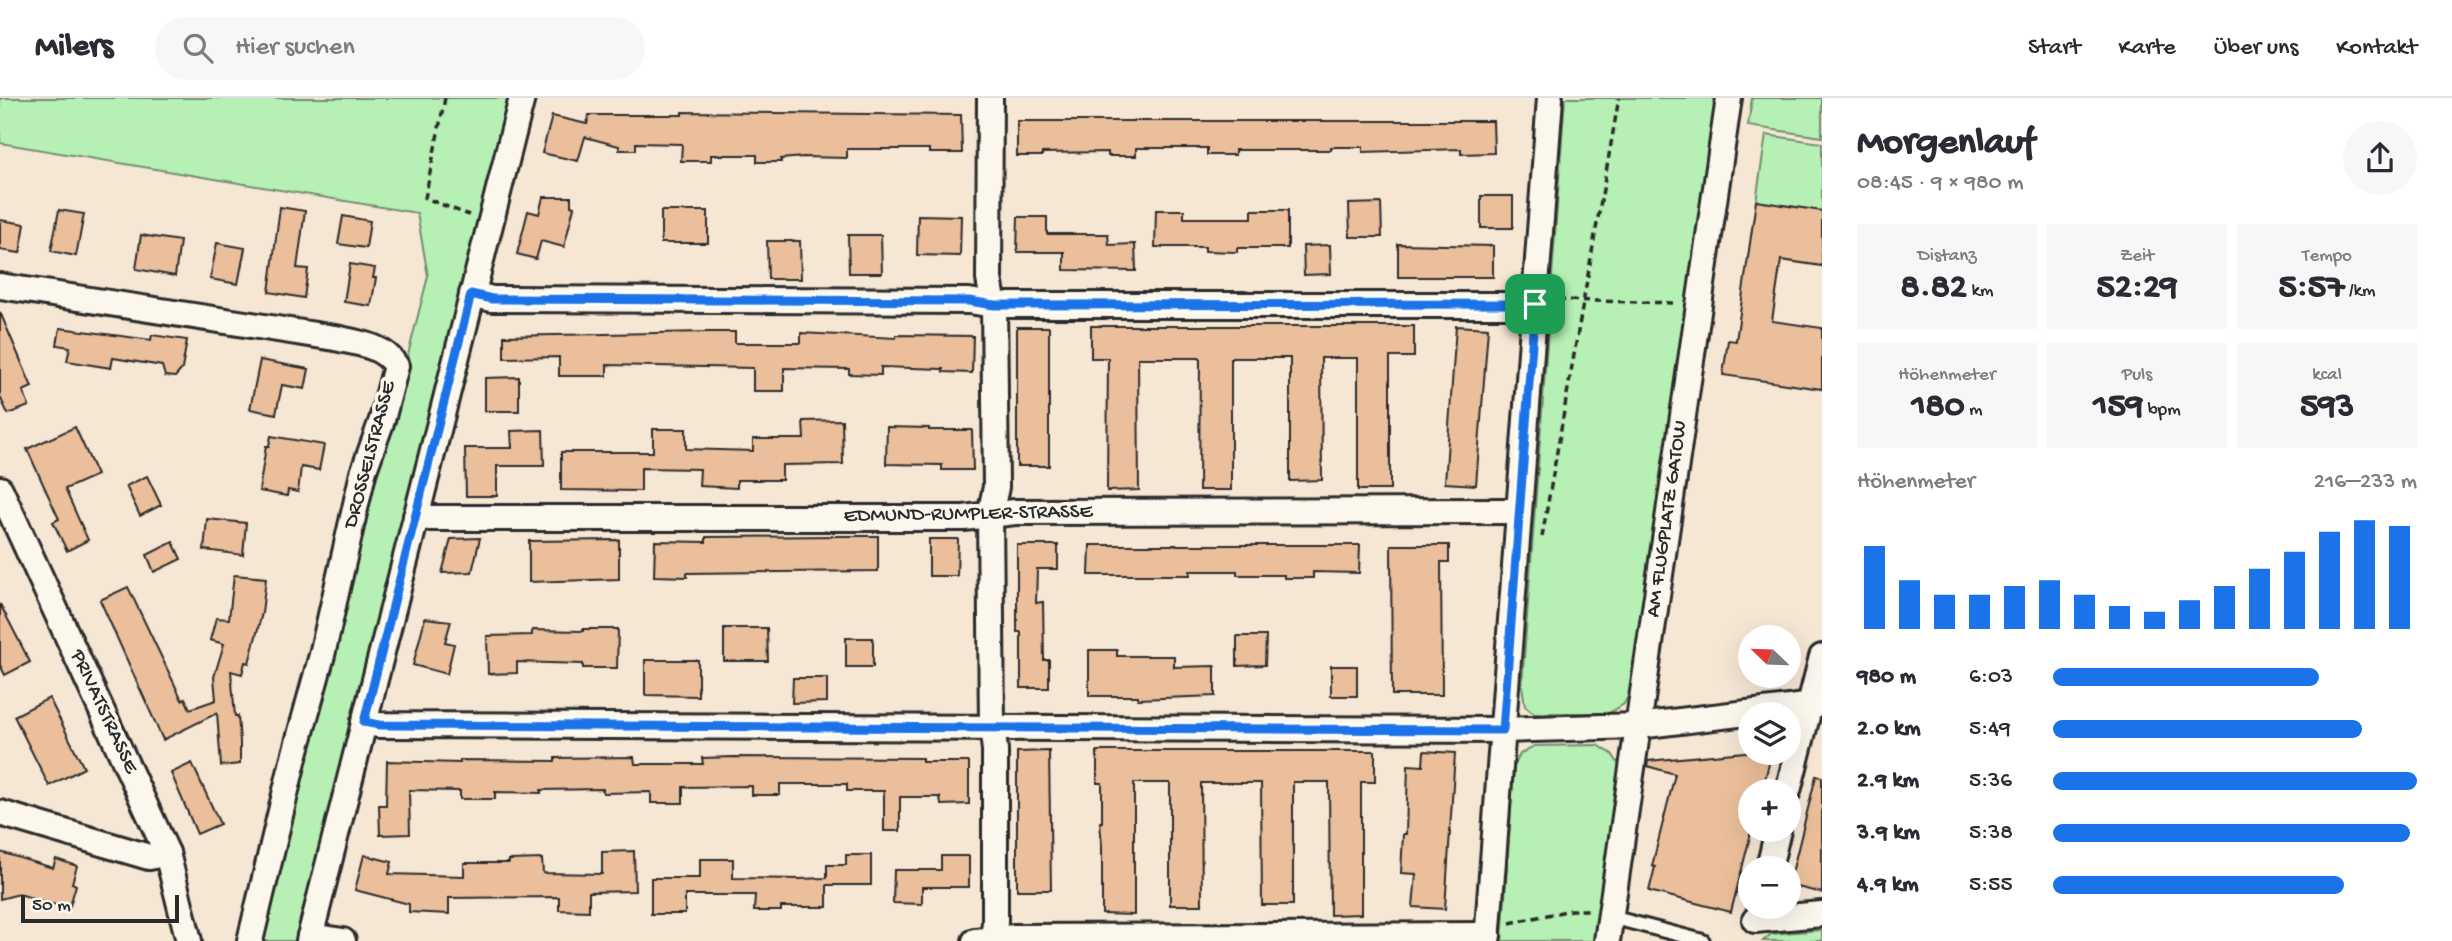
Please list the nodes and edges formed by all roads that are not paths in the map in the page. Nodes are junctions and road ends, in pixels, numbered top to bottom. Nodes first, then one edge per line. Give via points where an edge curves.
1 (522, 98) edge
2 (990, 98) edge
3 (1550, 98) edge
4 (1728, 98) edge
5 (0, 286) edge
6 (471, 294) junction
7 (1535, 302) junction
8 (994, 305) junction
9 (0, 489) edge
10 (1520, 511) junction
11 (990, 515) junction
12 (416, 516) junction
13 (1822, 657) edge
14 (1816, 705) edge
15 (364, 722) junction
16 (992, 726) junction
17 (1638, 726) junction
18 (1503, 730) junction
19 (1792, 779) edge
20 (0, 813) edge
21 (167, 853) junction
22 (1822, 914) edge
23 (1605, 923) edge
24 (1755, 923) edge
25 (1492, 934) edge
26 (309, 939) edge
27 (987, 940) edge
28 (189, 941) edge
29 (250, 941) edge
30 (343, 941) edge
31 (1703, 941) edge

1 - 6 street
2 - 8 street via 989,279
3 - 7 street
4 - 17 street, AM FLUGPLATZ GATOW
5 - 29 street, DROSSELSTRASSE via 335,338 371,346 396,366 363,473
6 - 8 street via 492,299 969,301
6 - 12 street
7 - 8 street
7 - 10 street
8 - 11 street via 996,487
9 - 21 street, PRIVATSTRASSE
10 - 11 street, EDMUND-RUMPLER-STRASSE
10 - 18 street
11 - 12 street, EDMUND-RUMPLER-STRASSE
11 - 16 street
12 - 15 street
13 - 14 street
14 - 17 street
14 - 19 street
15 - 16 street
15 - 26 street
16 - 18 street
16 - 27 street via 995,922
17 - 18 street
17 - 23 street, AM FLUGPLATZ GATOW
18 - 25 street
20 - 21 street via 149,857
21 - 28 street, PRIVATSTRASSE
22 - 24 street
23 - 31 lane
25 - 27 street
26 - 30 street

